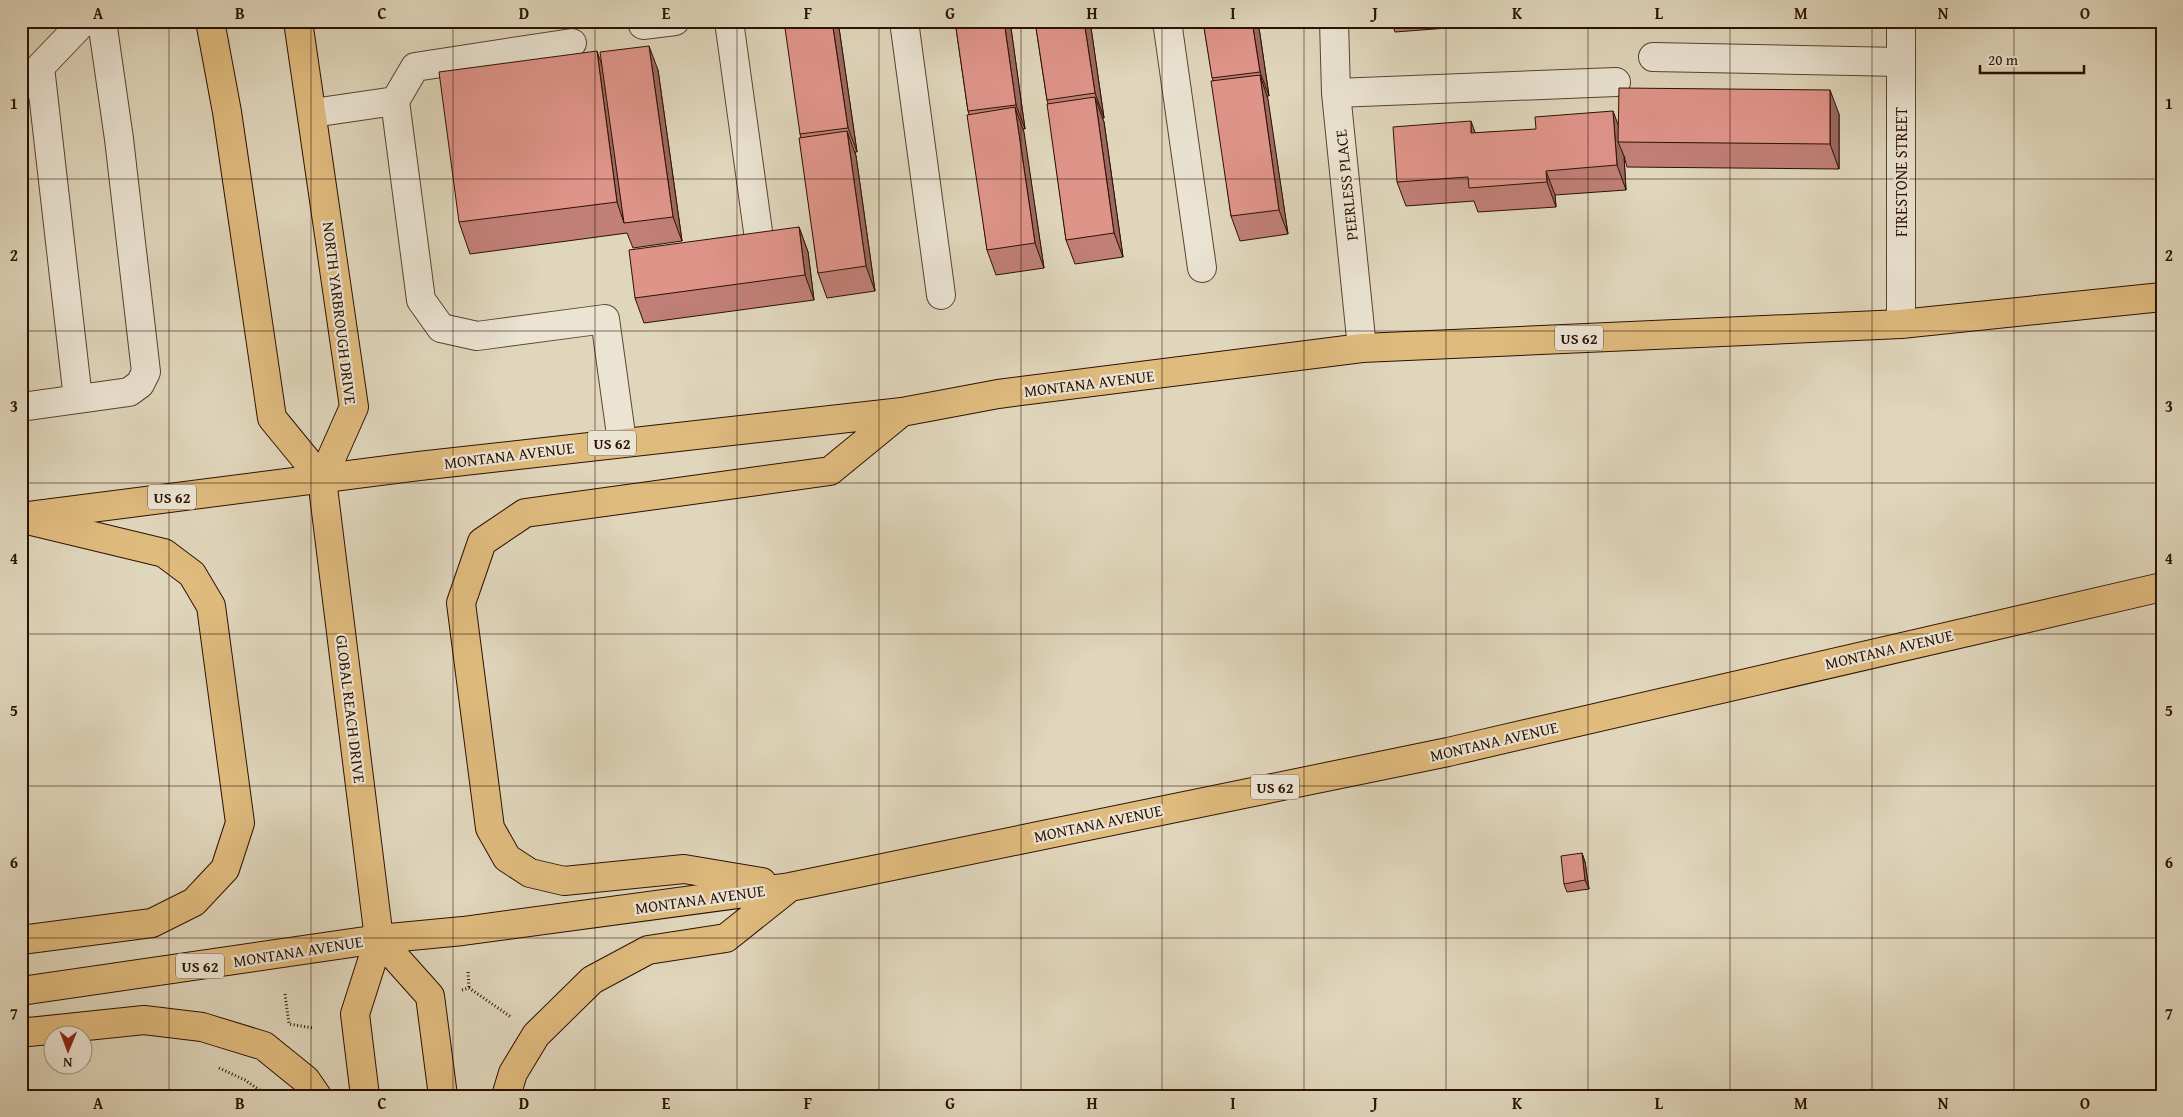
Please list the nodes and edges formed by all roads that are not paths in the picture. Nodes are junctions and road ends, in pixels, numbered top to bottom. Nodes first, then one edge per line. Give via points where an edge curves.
1 (84, 21) edge
2 (102, 21) edge
3 (210, 21) edge
4 (298, 21) edge
5 (675, 21) edge
6 (730, 21) edge
7 (904, 21) edge
8 (1167, 21) edge
9 (1334, 21) edge
10 (1901, 21) edge
11 (643, 25) dead end
12 (572, 43) dead end
13 (1654, 57) dead end
14 (1901, 62) junction
15 (40, 67) junction
16 (1616, 82) dead end
17 (21, 87) edge
18 (1336, 94) junction
19 (395, 101) junction
20 (314, 113) junction
21 (760, 246) edge
22 (1202, 268) dead end
23 (940, 295) dead end
24 (2162, 297) edge
25 (1901, 324) junction
26 (1362, 348) junction
27 (78, 399) junction
28 (21, 407) edge
29 (902, 412) junction
30 (622, 442) junction
31 (322, 479) junction
32 (21, 518) edge
33 (2162, 587) edge
34 (790, 887) junction
35 (379, 938) junction
36 (21, 940) edge
37 (21, 991) edge
38 (21, 1030) edge
39 (317, 1096) edge
40 (365, 1096) edge
41 (443, 1096) edge
42 (506, 1096) edge

1 - 15 street
2 - 27 street via 146,372 140,384 129,392
3 - 31 main road via 272,418
4 - 20 main road, NORTH YARBROUGH DRIVE
5 - 11 street
6 - 21 street
7 - 23 street
8 - 22 street
9 - 18 street, PEERLESS PLACE
10 - 14 street, FIRESTONE STREET
12 - 19 street via 414,67
13 - 14 street
14 - 25 street, FIRESTONE STREET
15 - 17 street
15 - 27 street
16 - 18 street
18 - 26 street, PEERLESS PLACE
19 - 20 street
19 - 30 street via 421,300 441,328 477,336 605,319
20 - 31 main road, NORTH YARBROUGH DRIVE via 354,407
24 - 25 main road, MONTANA AVENUE / US 62
25 - 26 main road, MONTANA AVENUE / US 62
26 - 29 main road, MONTANA AVENUE / US 62 via 998,394
27 - 28 street
29 - 30 main road, MONTANA AVENUE / US 62
29 - 34 main road via 830,471 525,513 482,542 462,603 490,828 507,858 530,873 564,881 684,869
30 - 31 main road, MONTANA AVENUE / US 62
31 - 32 main road, MONTANA AVENUE / US 62
31 - 35 main road, GLOBAL REACH DRIVE
32 - 36 main road via 164,553 192,574 212,606 240,823 225,869 194,902 152,923
33 - 34 main road, MONTANA AVENUE / US 62 via 1448,752
34 - 35 main road, MONTANA AVENUE / US 62 via 463,931
34 - 42 main road via 726,938 648,950 592,980 536,1035 512,1073
35 - 37 main road, MONTANA AVENUE / US 62
35 - 40 main road, GLOBAL REACH DRIVE via 355,1014
35 - 41 main road via 430,996
38 - 39 main road via 29,1032 144,1020 202,1027 264,1046 306,1080

